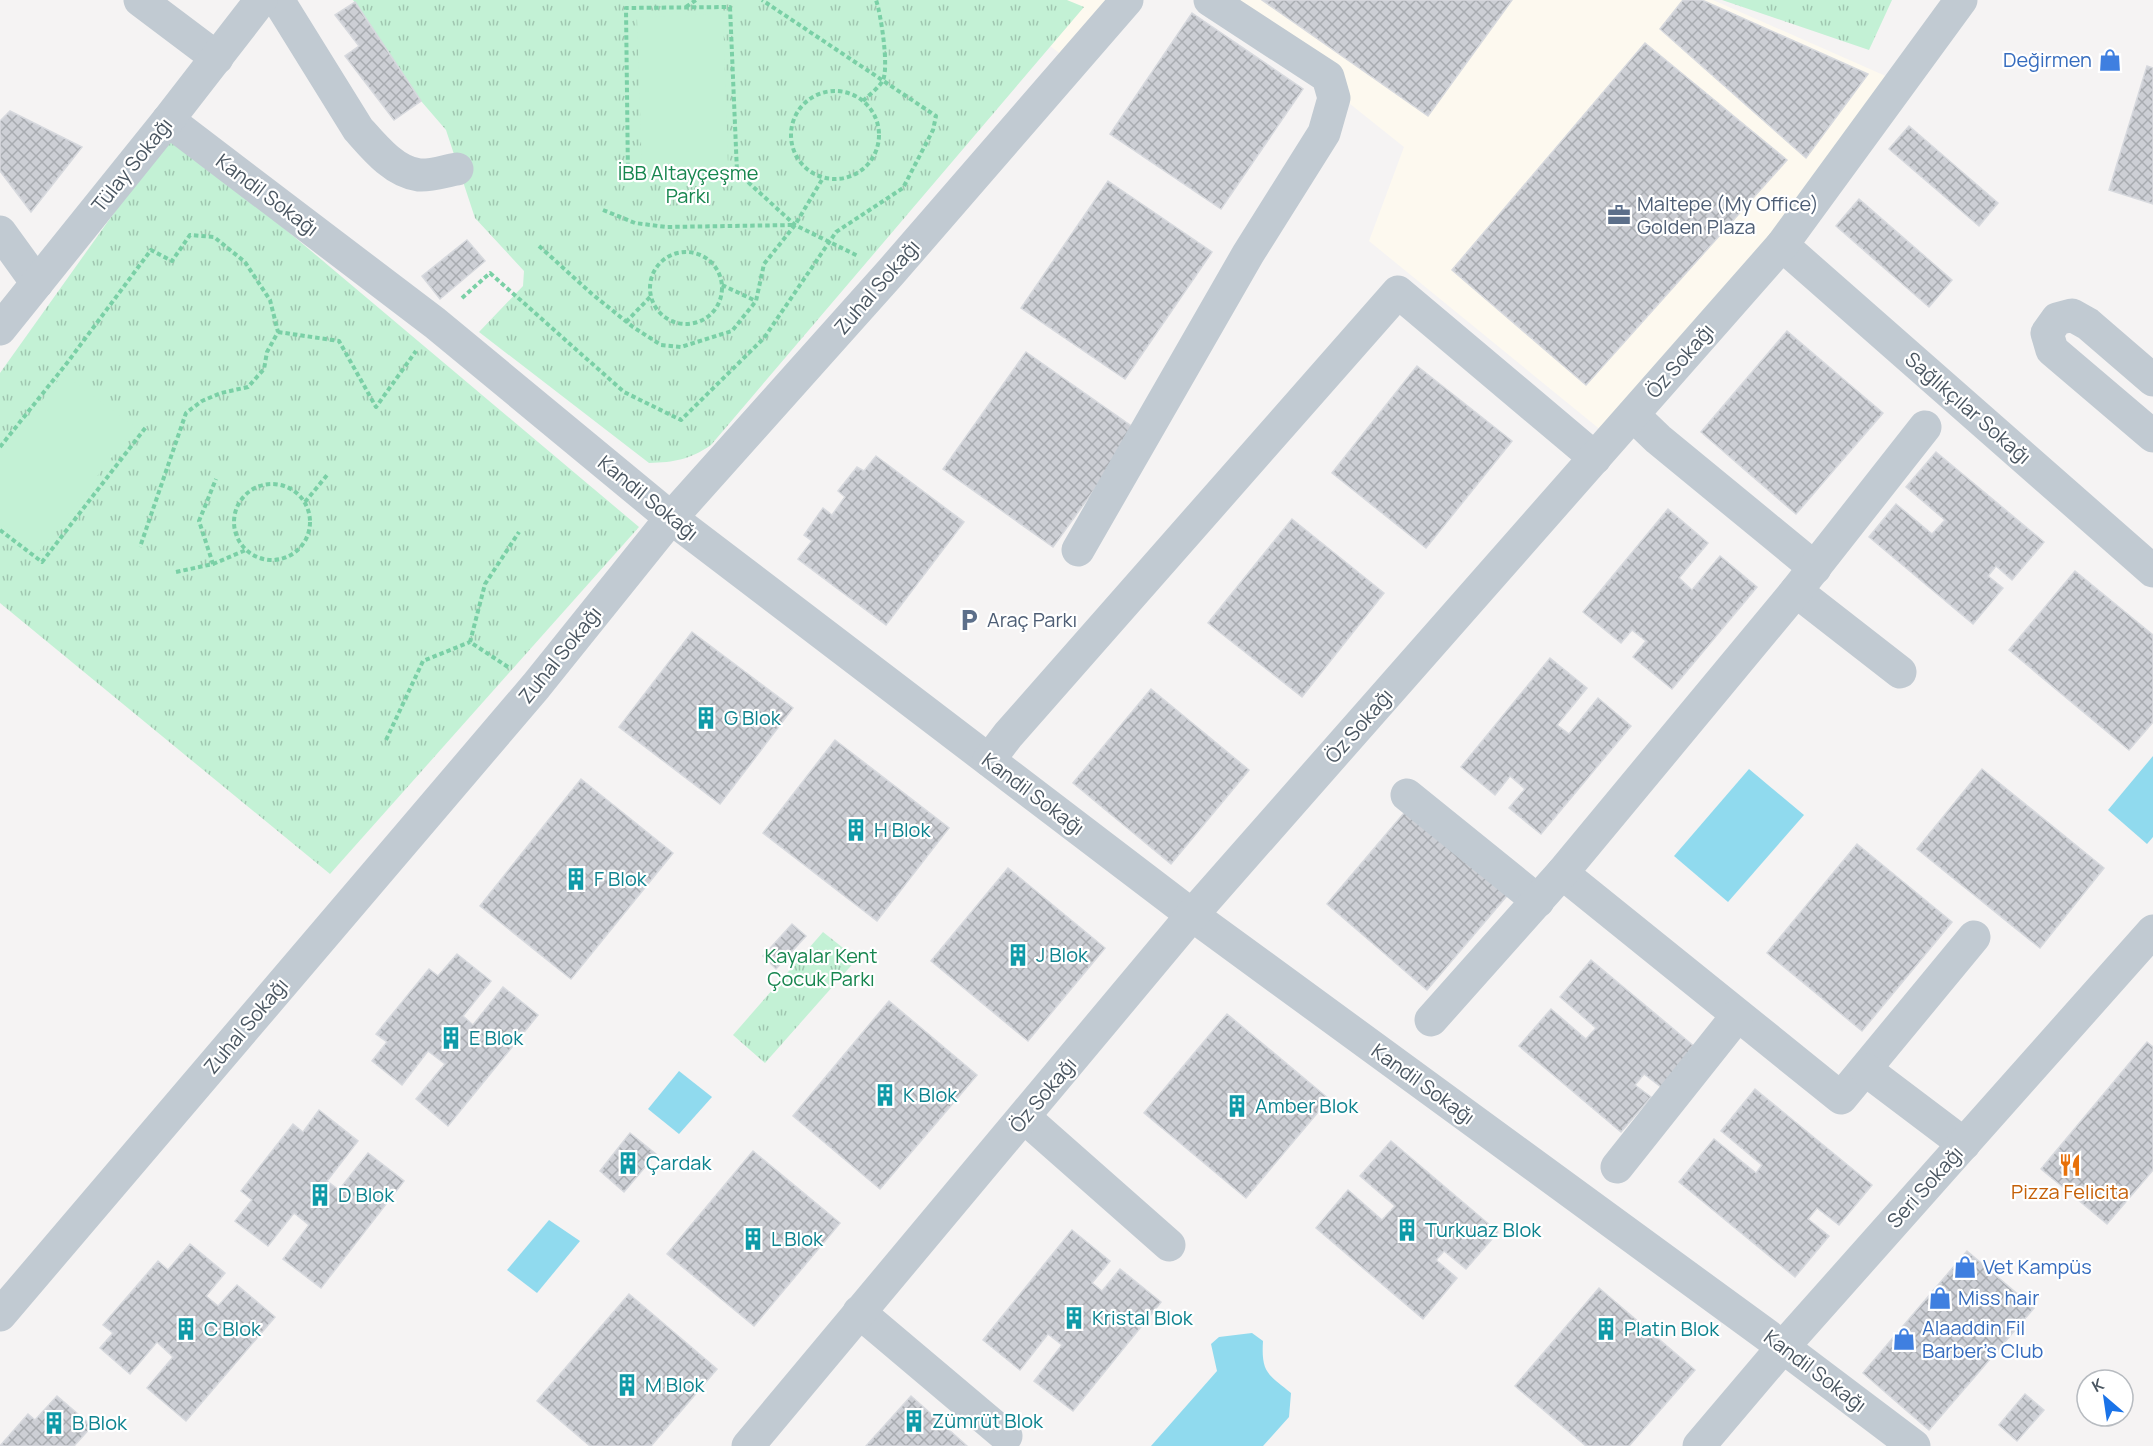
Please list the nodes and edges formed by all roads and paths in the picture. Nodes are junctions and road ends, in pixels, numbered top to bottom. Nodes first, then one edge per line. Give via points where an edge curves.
1 (140, 0) edge
2 (261, 0) edge
3 (278, 0) edge
4 (694, 0) edge
5 (762, 0) edge
6 (876, 0) edge
7 (1126, 0) edge
8 (1210, 0) edge
9 (1961, 0) edge
10 (686, 7) junction
11 (217, 58) junction
12 (883, 80) junction
13 (863, 101) junction
14 (168, 120) junction
15 (457, 169) dead end
16 (737, 172) junction
17 (823, 178) junction
18 (603, 210) dead end
19 (795, 225) junction
20 (0, 232) edge
21 (830, 242) junction
22 (1782, 245) junction
23 (539, 246) dead end
24 (891, 272) junction
25 (36, 283) junction
26 (722, 285) junction
27 (650, 297) junction
28 (756, 302) junction
29 (626, 322) junction
30 (435, 323) junction
31 (0, 329) edge
32 (279, 332) junction
33 (2153, 380) edge
34 (1633, 415) junction
35 (146, 427) dead end
36 (1925, 427) dead end
37 (2153, 436) edge
38 (0, 447) edge
39 (1595, 458) junction
40 (328, 474) dead end
41 (216, 479) dead end
42 (305, 502) junction
43 (671, 518) junction
44 (0, 530) edge
45 (519, 532) dead end
46 (140, 547) dead end
47 (246, 550) junction
48 (1078, 550) dead end
49 (213, 564) junction
50 (2153, 571) edge
51 (176, 572) dead end
52 (1805, 579) junction
53 (470, 642) junction
54 (1900, 672) dead end
55 (536, 686) junction
56 (386, 740) dead end
57 (989, 760) junction
58 (1407, 795) dead end
59 (1562, 873) junction
60 (1538, 901) junction
61 (1192, 915) junction
62 (2153, 931) edge
63 (1974, 937) dead end
64 (1737, 1016) junction
65 (1431, 1020) dead end
66 (1866, 1070) junction
67 (1024, 1117) junction
68 (1964, 1144) junction
69 (1617, 1167) dead end
70 (1169, 1245) dead end
71 (860, 1312) junction
72 (0, 1315) edge
73 (1783, 1347) junction
74 (1006, 1436) dead end
75 (748, 1446) edge
76 (1699, 1446) edge
77 (1914, 1446) edge

1 - 11 street
2 - 11 street, Tülay Sokağı
3 - 15 street via 358,129 375,148 400,169 419,175
4 - 10 path
5 - 12 path
6 - 12 path via 882,25
7 - 24 street, Zuhal Sokağı
8 - 48 street via 1328,77 1334,98 1332,108 1324,133 1248,254
9 - 22 street, Öz Sokağı
10 - 16 path via 730,7
10 - 16 path via 626,8 628,178
11 - 14 street, Tülay Sokağı
12 - 13 path
12 - 21 path via 936,116 933,130 903,188 836,232
13 - 17 path via 878,126 879,141 874,155 853,176
13 - 17 path via 837,91 822,93 799,109 790,136 793,150 810,173
14 - 25 street, Tülay Sokağı
14 - 30 street, Kandil Sokağı
16 - 19 path
17 - 19 path
18 - 19 path via 635,223 666,227
19 - 21 path
19 - 28 path via 764,264
20 - 25 street
21 - 24 path
21 - 30 path via 764,338 681,420 624,392 490,273
22 - 34 street, Öz Sokağı
22 - 50 street, Sağlıkçılar Sokağı
23 - 29 path
24 - 43 street, Zuhal Sokağı
25 - 31 street, Tülay Sokağı
26 - 27 path via 716,308 697,322 686,324 663,317
26 - 27 path via 713,263 703,255 679,251 658,263 650,280
26 - 28 path
27 - 29 path
28 - 29 path via 732,331 681,347 661,345
30 - 32 path via 376,407 339,341
30 - 43 street, Kandil Sokağı
32 - 38 path via 270,300 245,262 214,237 190,235 172,261 151,250
32 - 46 path via 267,352 264,369 248,387 202,400 186,413
33 - 37 street via 2073,315 2057,319 2047,333 2052,350
34 - 39 street, Öz Sokağı
34 - 52 street
35 - 44 path via 42,562
36 - 52 street
39 - 57 street via 1398,292
39 - 61 street, Öz Sokağı
40 - 42 path
41 - 49 path via 199,521
42 - 47 path via 310,525 302,547 282,559 270,560
42 - 47 path via 297,493 275,484 249,492 240,501 234,526
43 - 55 street, Zuhal Sokağı
43 - 57 street, Kandil Sokağı
45 - 53 path via 485,584
47 - 49 path
49 - 51 path
52 - 54 street
52 - 59 street
53 - 55 path
53 - 56 path via 423,661
55 - 72 street, Zuhal Sokağı
57 - 61 street, Kandil Sokağı
58 - 60 street
59 - 60 street
59 - 64 street
60 - 65 street
61 - 67 street, Öz Sokağı
61 - 73 street, Kandil Sokağı
62 - 68 street, Seri Sokağı
63 - 66 street
64 - 66 street via 1841,1098
64 - 69 street
66 - 68 street
67 - 70 street
67 - 71 street, Öz Sokağı
68 - 73 street, Seri Sokağı
71 - 74 street
71 - 75 street, Öz Sokağı
73 - 76 street, Seri Sokağı
73 - 77 street, Kandil Sokağı

